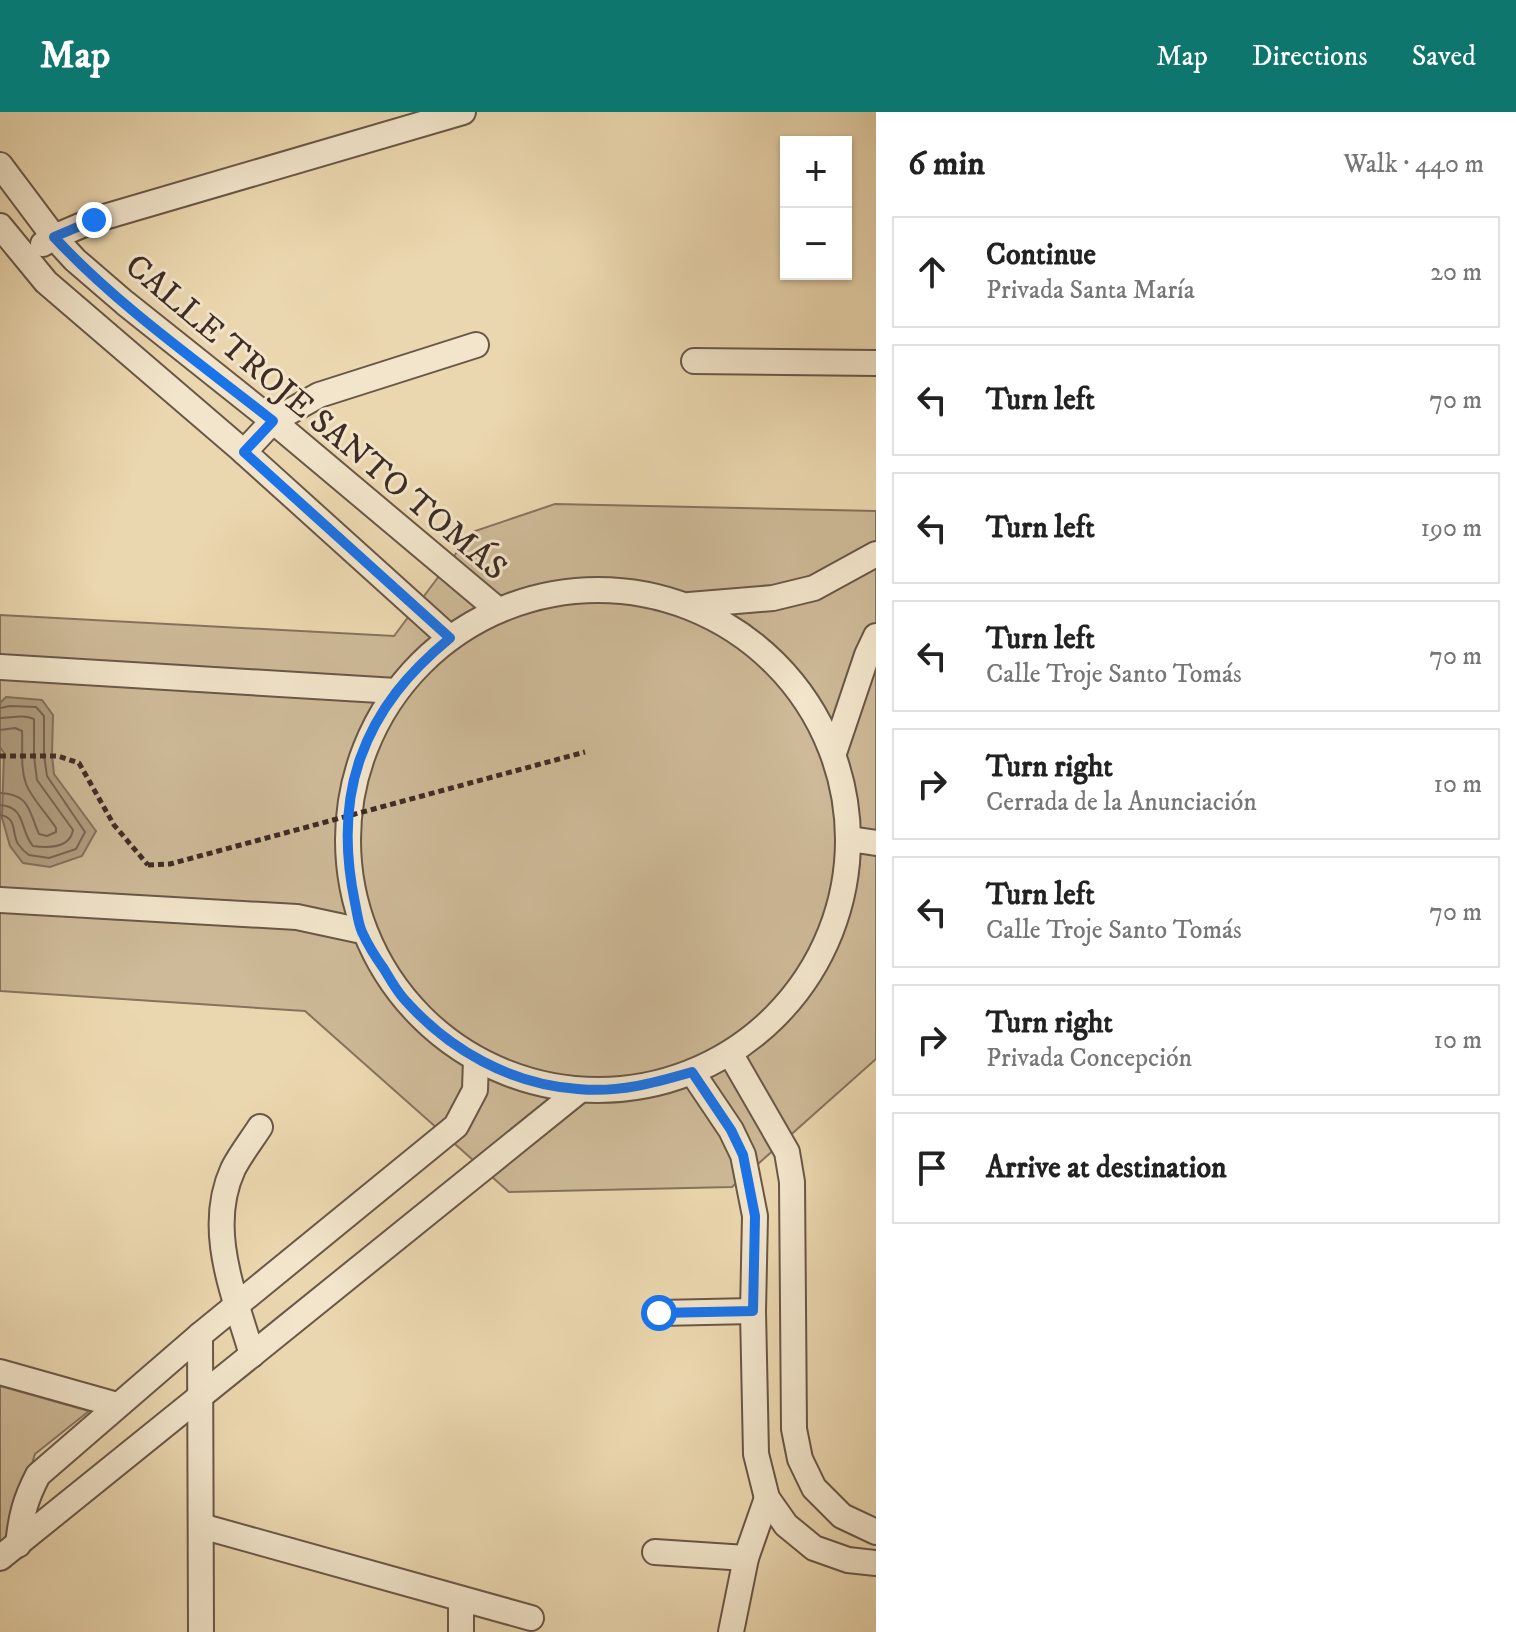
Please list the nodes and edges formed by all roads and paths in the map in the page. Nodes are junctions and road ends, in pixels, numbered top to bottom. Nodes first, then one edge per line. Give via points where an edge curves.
1 (463, 112) edge
2 (0, 165) edge
3 (0, 226) edge
4 (54, 237) junction
5 (24, 256) junction
6 (476, 345) dead end
7 (694, 361) dead end
8 (876, 363) edge
9 (273, 421) junction
10 (244, 452) junction
11 (876, 554) edge
12 (686, 605) junction
13 (498, 610) junction
14 (876, 636) edge
15 (450, 638) junction
16 (0, 667) edge
17 (396, 691) junction
18 (585, 752) dead end
19 (834, 753) junction
20 (0, 756) edge
21 (850, 839) junction
22 (876, 843) edge
23 (0, 900) edge
24 (362, 931) junction
25 (730, 1053) junction
26 (476, 1059) junction
27 (692, 1072) junction
28 (580, 1090) junction
29 (260, 1127) dead end
30 (237, 1304) junction
31 (753, 1311) junction
32 (659, 1313) dead end
33 (200, 1335) junction
34 (252, 1355) junction
35 (0, 1372) edge
36 (200, 1396) junction
37 (117, 1405) junction
38 (767, 1498) junction
39 (201, 1526) junction
40 (876, 1532) edge
41 (9, 1551) edge
42 (655, 1552) dead end
43 (746, 1558) junction
44 (876, 1563) edge
45 (461, 1600) junction
46 (531, 1618) dead end
47 (201, 1632) edge
48 (461, 1632) edge
49 (731, 1632) edge

1 - 4 street via 94,220
2 - 4 street, CALLE TROJE SANTO TOMÁS
3 - 5 street
4 - 5 street
4 - 9 street, CALLE TROJE SANTO TOMÁS via 125,303
5 - 10 street via 46,282
6 - 9 street via 319,395
7 - 8 street
9 - 10 street
9 - 13 street, CALLE TROJE SANTO TOMÁS
10 - 15 street
11 - 12 street via 814,588 773,598
12 - 13 street via 640,593 592,590 544,595
12 - 19 street via 760,648 791,679 816,714
13 - 15 street
14 - 19 street
15 - 17 street
16 - 17 street
17 - 24 street via 375,724 350,797 349,875
18 - 20 path, bridge via 170,864 148,865 114,825 79,763 58,756
19 - 21 street via 847,801
21 - 22 street
21 - 25 street via 845,891 816,967 763,1029
23 - 24 street via 297,917
24 - 26 street via 402,997 436,1031
25 - 27 street
25 - 40 street via 787,1152 792,1182 794,1429 800,1459 814,1488 842,1516
26 - 28 street via 509,1074
26 - 30 street via 475,1090 456,1126
27 - 28 street via 637,1087
27 - 31 street via 743,1155 755,1216
28 - 34 street
29 - 30 street via 233,1169 221,1224
30 - 33 street
30 - 34 street
31 - 32 street
31 - 38 street via 756,1454
33 - 36 street
33 - 37 street
34 - 36 street
35 - 37 street
36 - 39 street
36 - 41 street
37 - 41 street via 38,1475
38 - 43 street
38 - 44 street via 786,1525 814,1548
39 - 45 street
39 - 47 street
42 - 43 street
43 - 49 street
45 - 46 street
45 - 48 street

